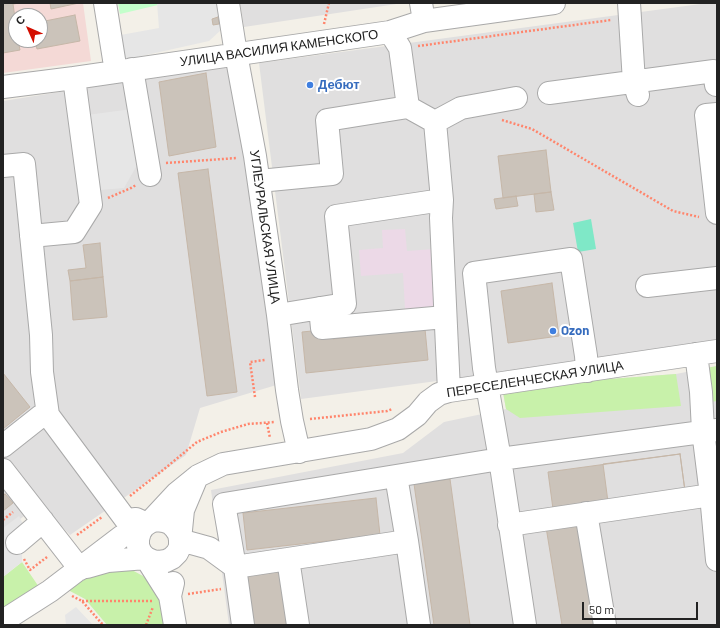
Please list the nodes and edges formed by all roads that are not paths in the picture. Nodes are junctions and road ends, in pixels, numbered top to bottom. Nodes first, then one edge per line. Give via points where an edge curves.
1 (105, 3) edge
2 (228, 3) edge
3 (546, 4) edge
4 (454, 10) edge
5 (629, 10) edge
6 (422, 12) edge
7 (395, 40) junction
8 (236, 54) junction
9 (124, 71) junction
10 (74, 78) junction
11 (716, 85) dead end
12 (3, 87) edge
13 (636, 88) junction
14 (549, 93) dead end
15 (516, 98) dead end
16 (408, 107) junction
17 (717, 114) edge
18 (435, 122) junction
19 (3, 166) edge
20 (150, 175) road end
21 (259, 181) junction
22 (442, 200) junction
23 (710, 216) edge
24 (31, 236) junction
25 (717, 278) edge
26 (646, 286) dead end
27 (320, 308) junction
28 (278, 315) junction
29 (445, 317) junction
30 (717, 352) edge
31 (696, 354) junction
32 (587, 371) junction
33 (487, 386) junction
34 (449, 391) junction
35 (41, 416) dead end
36 (710, 430) edge
37 (3, 446) edge
38 (299, 452) junction
39 (500, 459) junction
40 (3, 470) edge
41 (198, 476) junction
42 (396, 476) junction
43 (711, 495) junction
44 (586, 513) junction
45 (43, 521) junction
46 (147, 524) junction
47 (509, 524) junction
48 (407, 541) junction
49 (17, 543) dead end
50 (180, 544) junction
51 (146, 558) junction
52 (288, 559) junction
53 (717, 560) edge
54 (235, 567) junction
55 (80, 569) junction
56 (163, 599) junction
57 (3, 621) edge
58 (175, 625) edge
59 (243, 625) edge
60 (298, 625) edge
61 (419, 625) edge
62 (525, 625) edge
63 (605, 625) edge

1 - 9 street
2 - 8 street, УГЛЕУРАЛЬСКАЯ УЛИЦА
3 - 4 street, УЛИЦА ВАСИЛИЯ КАМЕНСКОГО
4 - 6 street, УЛИЦА ВАСИЛИЯ КАМЕНСКОГО
5 - 13 street
6 - 7 street, УЛИЦА ВАСИЛИЯ КАМЕНСКОГО
7 - 8 street, УЛИЦА ВАСИЛИЯ КАМЕНСКОГО
7 - 16 street
8 - 9 street, УЛИЦА ВАСИЛИЯ КАМЕНСКОГО
8 - 21 street, УГЛЕУРАЛЬСКАЯ УЛИЦА
9 - 10 street, УЛИЦА ВАСИЛИЯ КАМЕНСКОГО
9 - 20 street
10 - 12 street, УЛИЦА ВАСИЛИЯ КАМЕНСКОГО
10 - 24 street via 90,205 74,232
11 - 13 street via 714,71
13 - 14 street
15 - 18 street via 461,108
16 - 18 street
16 - 21 street via 327,120 332,174
17 - 23 street via 706,115
18 - 22 street
19 - 24 street via 24,164
21 - 28 street, УГЛЕУРАЛЬСКАЯ УЛИЦА
22 - 27 street via 336,216 344,304
22 - 29 street
24 - 46 street via 48,415 126,520 136,519
25 - 26 street
27 - 28 street
27 - 29 street via 322,328
28 - 38 street, УГЛЕУРАЛЬСКАЯ УЛИЦА via 287,390
29 - 34 street
30 - 31 street, ПЕРЕСЕЛЕНЧЕСКАЯ УЛИЦА
31 - 32 street, ПЕРЕСЕЛЕНЧЕСКАЯ УЛИЦА
31 - 36 street
32 - 33 street, ПЕРЕСЕЛЕНЧЕСКАЯ УЛИЦА
32 - 33 street via 571,259 474,273
33 - 34 street, ПЕРЕСЕЛЕНЧЕСКАЯ УЛИЦА
33 - 39 street
34 - 38 street, ПЕРЕСЕЛЕНЧЕСКАЯ УЛИЦА via 438,394 398,429 371,439
35 - 37 street
36 - 39 street
36 - 43 street
38 - 41 street, ПЕРЕСЕЛЕНЧЕСКАЯ УЛИЦА via 223,464
39 - 42 street
39 - 47 street
40 - 45 street
41 - 46 street, ПЕРЕСЕЛЕНЧЕСКАЯ УЛИЦА via 177,492
41 - 50 street via 183,510
42 - 48 street
42 - 54 street via 224,504
43 - 44 street
43 - 53 street
44 - 47 street
44 - 63 street
45 - 49 street
45 - 55 street
46 - 50 street, ПЕРЕСЕЛЕНЧЕСКАЯ УЛИЦА via 157,520 170,523 179,534
46 - 51 street, ПЕРЕСЕЛЕНЧЕСКАЯ УЛИЦА via 138,539 138,546
46 - 55 street, ПЕРЕСЕЛЕНЧЕСКАЯ УЛИЦА via 121,536
47 - 62 street
48 - 52 street
48 - 61 street
50 - 51 street, ПЕРЕСЕЛЕНЧЕСКАЯ УЛИЦА via 172,558 166,561 159,562
50 - 54 street via 209,548
50 - 56 street
51 - 55 street, ПЕРЕСЕЛЕНЧЕСКАЯ УЛИЦА via 108,561
51 - 56 street
52 - 54 street
52 - 60 street
54 - 59 street
55 - 57 street, ПЕРЕСЕЛЕНЧЕСКАЯ УЛИЦА
56 - 58 street

